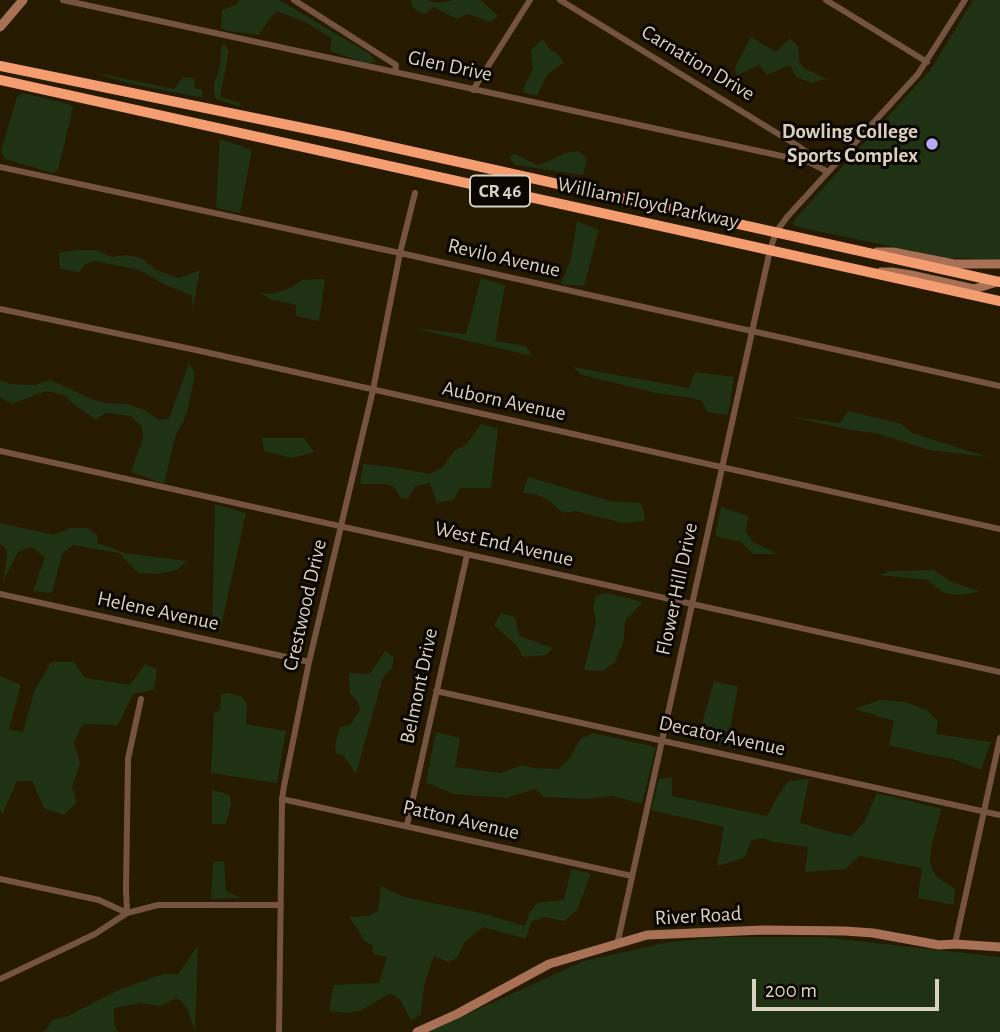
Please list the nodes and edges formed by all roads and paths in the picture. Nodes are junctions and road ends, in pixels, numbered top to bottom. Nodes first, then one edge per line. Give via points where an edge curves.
1 (23, 0) edge
2 (63, 0) edge
3 (294, 0) edge
4 (530, 0) edge
5 (560, 0) edge
6 (826, 0) edge
7 (965, 0) edge
8 (0, 27) edge
9 (927, 62) junction
10 (0, 64) edge
11 (395, 72) junction
12 (0, 80) edge
13 (473, 90) junction
14 (808, 162) junction
15 (0, 167) edge
16 (828, 172) junction
17 (415, 193) dead end
18 (773, 241) junction
19 (400, 253) junction
20 (873, 254) junction
21 (1000, 264) edge
22 (869, 272) junction
23 (999, 282) edge
24 (1000, 301) edge
25 (0, 309) edge
26 (752, 332) junction
27 (1000, 386) edge
28 (373, 390) junction
29 (0, 451) edge
30 (722, 467) junction
31 (341, 525) junction
32 (1000, 529) edge
33 (467, 555) junction
34 (0, 594) edge
35 (692, 604) junction
36 (309, 662) junction
37 (1000, 672) edge
38 (436, 691) junction
39 (141, 699) dead end
40 (1000, 738) edge
41 (662, 740) junction
42 (282, 799) junction
43 (984, 811) junction
44 (1000, 815) edge
45 (407, 825) junction
46 (632, 876) junction
47 (0, 879) edge
48 (281, 905) junction
49 (127, 913) junction
50 (956, 944) junction
51 (617, 945) junction
52 (1000, 947) edge
53 (0, 979) edge
54 (279, 1032) edge
55 (417, 1032) edge

1 - 8 street
2 - 11 street, Glen Drive
3 - 11 street via 390,60 396,65
4 - 13 street
5 - 14 street, Carnation Drive via 801,147 809,155
6 - 9 street
7 - 9 street
9 - 16 street
10 - 18 highway, William Floyd Parkway / CR 46 via 342,136
11 - 13 street, Glen Drive
12 - 18 highway, William Floyd Parkway / CR 46
13 - 14 street, Glen Drive
14 - 16 street, Glen Drive
15 - 19 street, Revilo Avenue
16 - 18 street via 787,217
17 - 19 street, Crestwood Drive
18 - 20 highway, William Floyd Parkway / CR 46
18 - 22 highway, William Floyd Parkway / CR 46
18 - 26 street, Flower Hill Drive
19 - 26 street, Revilo Avenue
19 - 28 street, Crestwood Drive
20 - 21 street via 893,252 954,264
20 - 23 highway, William Floyd Parkway / CR 46
22 - 23 street via 892,272 974,289
22 - 24 highway, William Floyd Parkway / CR 46
25 - 28 street, Auborn Avenue
26 - 27 street, Revilo Avenue
26 - 30 street, Flower Hill Drive
28 - 30 street, Auborn Avenue
28 - 31 street, Crestwood Drive
29 - 31 street, West End Avenue
30 - 32 street, Auborn Avenue
30 - 35 street, Flower Hill Drive
31 - 33 street, West End Avenue
31 - 36 street, Crestwood Drive
33 - 35 street, West End Avenue
33 - 38 street, Belmont Drive
34 - 36 street, Helene Avenue
35 - 37 street, West End Avenue
35 - 41 street, Flower Hill Drive
36 - 42 street, Crestwood Drive
38 - 41 street, Decator Avenue
38 - 45 street, Belmont Drive
39 - 49 street via 128,759
40 - 43 street
41 - 43 street, Decator Avenue
41 - 46 street, Flower Hill Drive
42 - 45 street, Patton Avenue
42 - 48 street, Crestwood Drive
43 - 44 street, Decator Avenue
43 - 50 street
45 - 46 street, Patton Avenue
46 - 51 street, Flower Hill Drive
47 - 49 street via 99,900
48 - 49 street via 158,905
48 - 54 street, Crestwood Drive
49 - 53 street via 95,934
50 - 51 street, River Road via 873,933 763,930 647,935
50 - 52 street, River Road
51 - 55 street, River Road via 549,964

